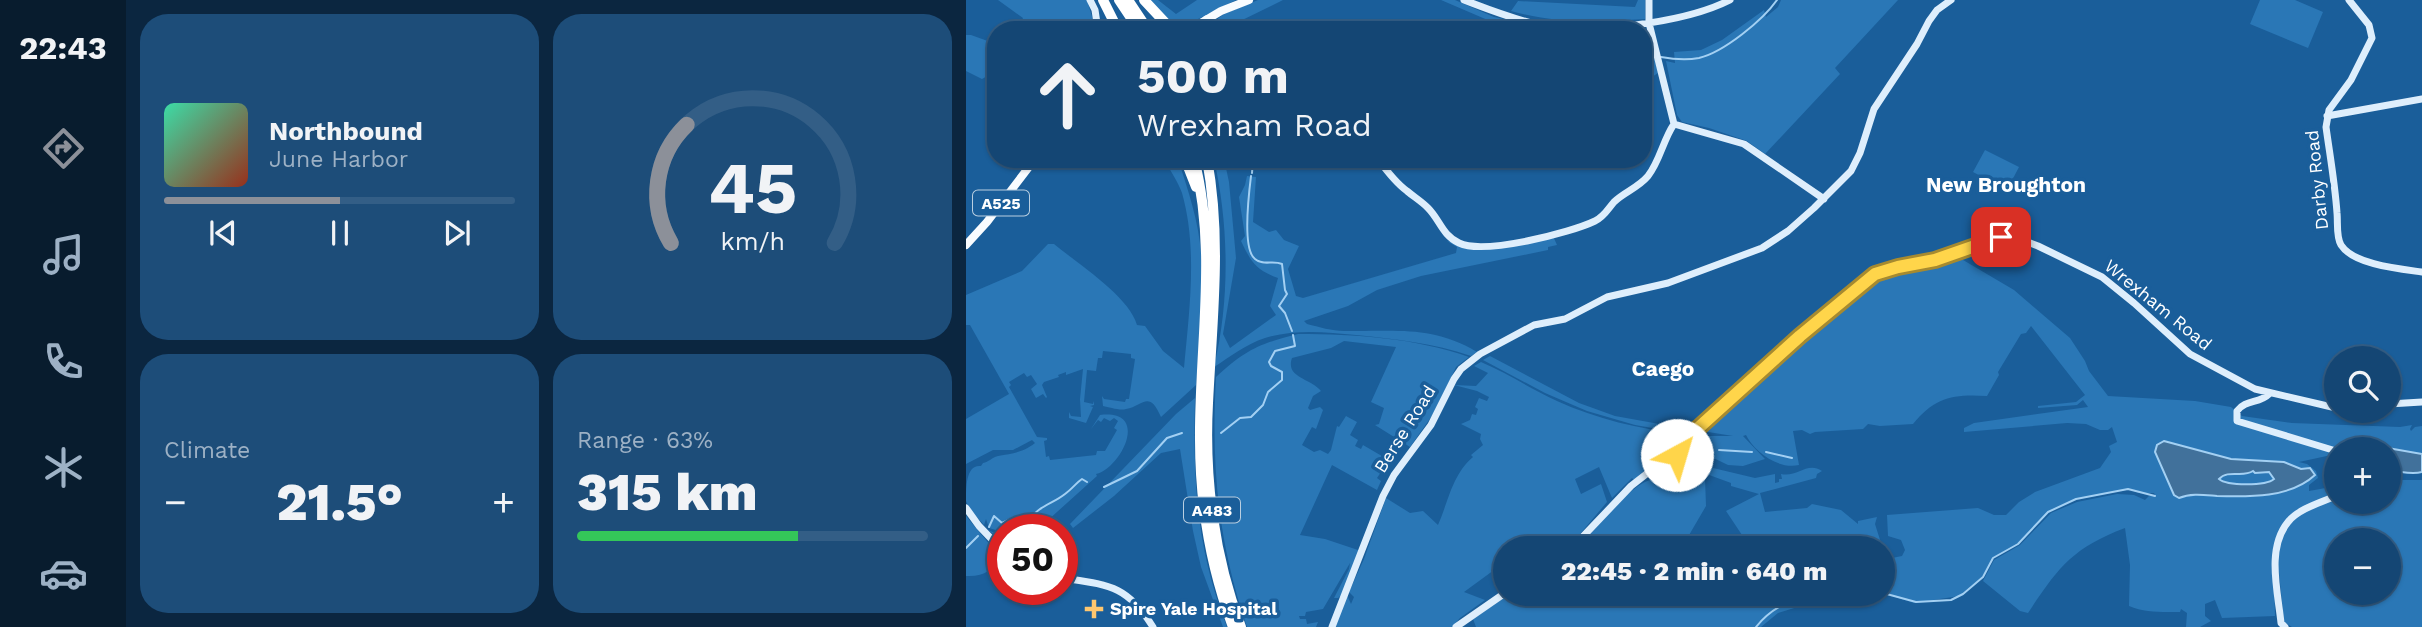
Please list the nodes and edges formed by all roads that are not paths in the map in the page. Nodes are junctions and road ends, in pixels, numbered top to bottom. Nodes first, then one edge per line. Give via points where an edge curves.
1 (1090, 0) edge
2 (1103, 0) edge
3 (1119, 0) edge
4 (1128, 0) edge
5 (1144, 0) edge
6 (1249, 0) edge
7 (1464, 0) edge
8 (1649, 0) edge
9 (1730, 0) edge
10 (1951, 0) edge
11 (2348, 0) edge
12 (1206, 19) joint
13 (1096, 21) edge
14 (1114, 21) edge
15 (1133, 21) edge
16 (1142, 21) edge
17 (1164, 21) edge
18 (1203, 21) edge
19 (1528, 21) edge
20 (1649, 21) edge
21 (1652, 22) edge
22 (1652, 35) edge
23 (2422, 99) edge
24 (2327, 116) junction
25 (1674, 124) junction
26 (1028, 168) edge
27 (1190, 168) edge
28 (1197, 168) edge
29 (1202, 168) edge
30 (1208, 168) edge
31 (1386, 168) edge
32 (1824, 199) junction
33 (1207, 200) junction
34 (966, 245) edge
35 (2422, 272) edge
36 (1205, 392) junction
37 (2269, 394) junction
38 (2422, 402) edge
39 (2401, 403) edge
40 (2324, 405) edge
41 (1695, 431) junction
42 (2324, 447) edge
43 (1692, 448) junction
44 (1678, 452) junction
45 (2324, 501) edge
46 (966, 508) edge
47 (987, 536) edge
48 (1583, 536) edge
49 (1078, 581) edge
50 (1493, 602) edge
51 (1153, 627) edge
52 (1233, 627) edge
53 (1241, 627) edge
54 (1332, 627) edge
55 (1456, 627) edge
56 (2285, 627) edge

1 - 13 main road
2 - 14 highway
3 - 15 highway
4 - 16 highway
5 - 17 highway
6 - 12 main road
7 - 19 main road
8 - 20 main road
9 - 21 main road
10 - 32 main road, Berse Road via 1929,20 1874,110 1855,164
11 - 24 main road, Darby Road via 2369,25 2372,38
12 - 18 main road
22 - 25 main road
23 - 24 main road
24 - 35 main road, Darby Road via 2342,247 2366,261
25 - 31 main road via 1650,174 1599,220 1556,234 1478,248 1449,238 1432,211
25 - 32 main road via 1744,144
26 - 34 main road, A525
27 - 33 highway, A483
28 - 33 highway, A483
29 - 33 highway, A483
30 - 33 highway
32 - 54 main road, Berse Road via 1776,240 1733,261 1607,297 1565,318 1534,325 1469,362 1383,496
33 - 36 highway, A483
33 - 36 highway, A483 via 1216,266
36 - 52 highway, A483 via 1201,477 1206,521
36 - 53 highway, A483 via 1210,495 1226,579
37 - 40 main road, Wrexham Road
37 - 41 main road, Wrexham Road via 2190,354 2102,277 2038,246 2001,237 1881,272 1863,282
37 - 42 main road via 2243,403 2237,421
38 - 39 main road
41 - 43 main road
41 - 44 main road, Wrexham Road
43 - 44 main road via 1686,444
43 - 44 main road via 1686,461
44 - 48 main road via 1631,486
45 - 56 main road via 2288,520 2274,554
46 - 47 main road
49 - 51 main road via 1123,591
50 - 55 main road

